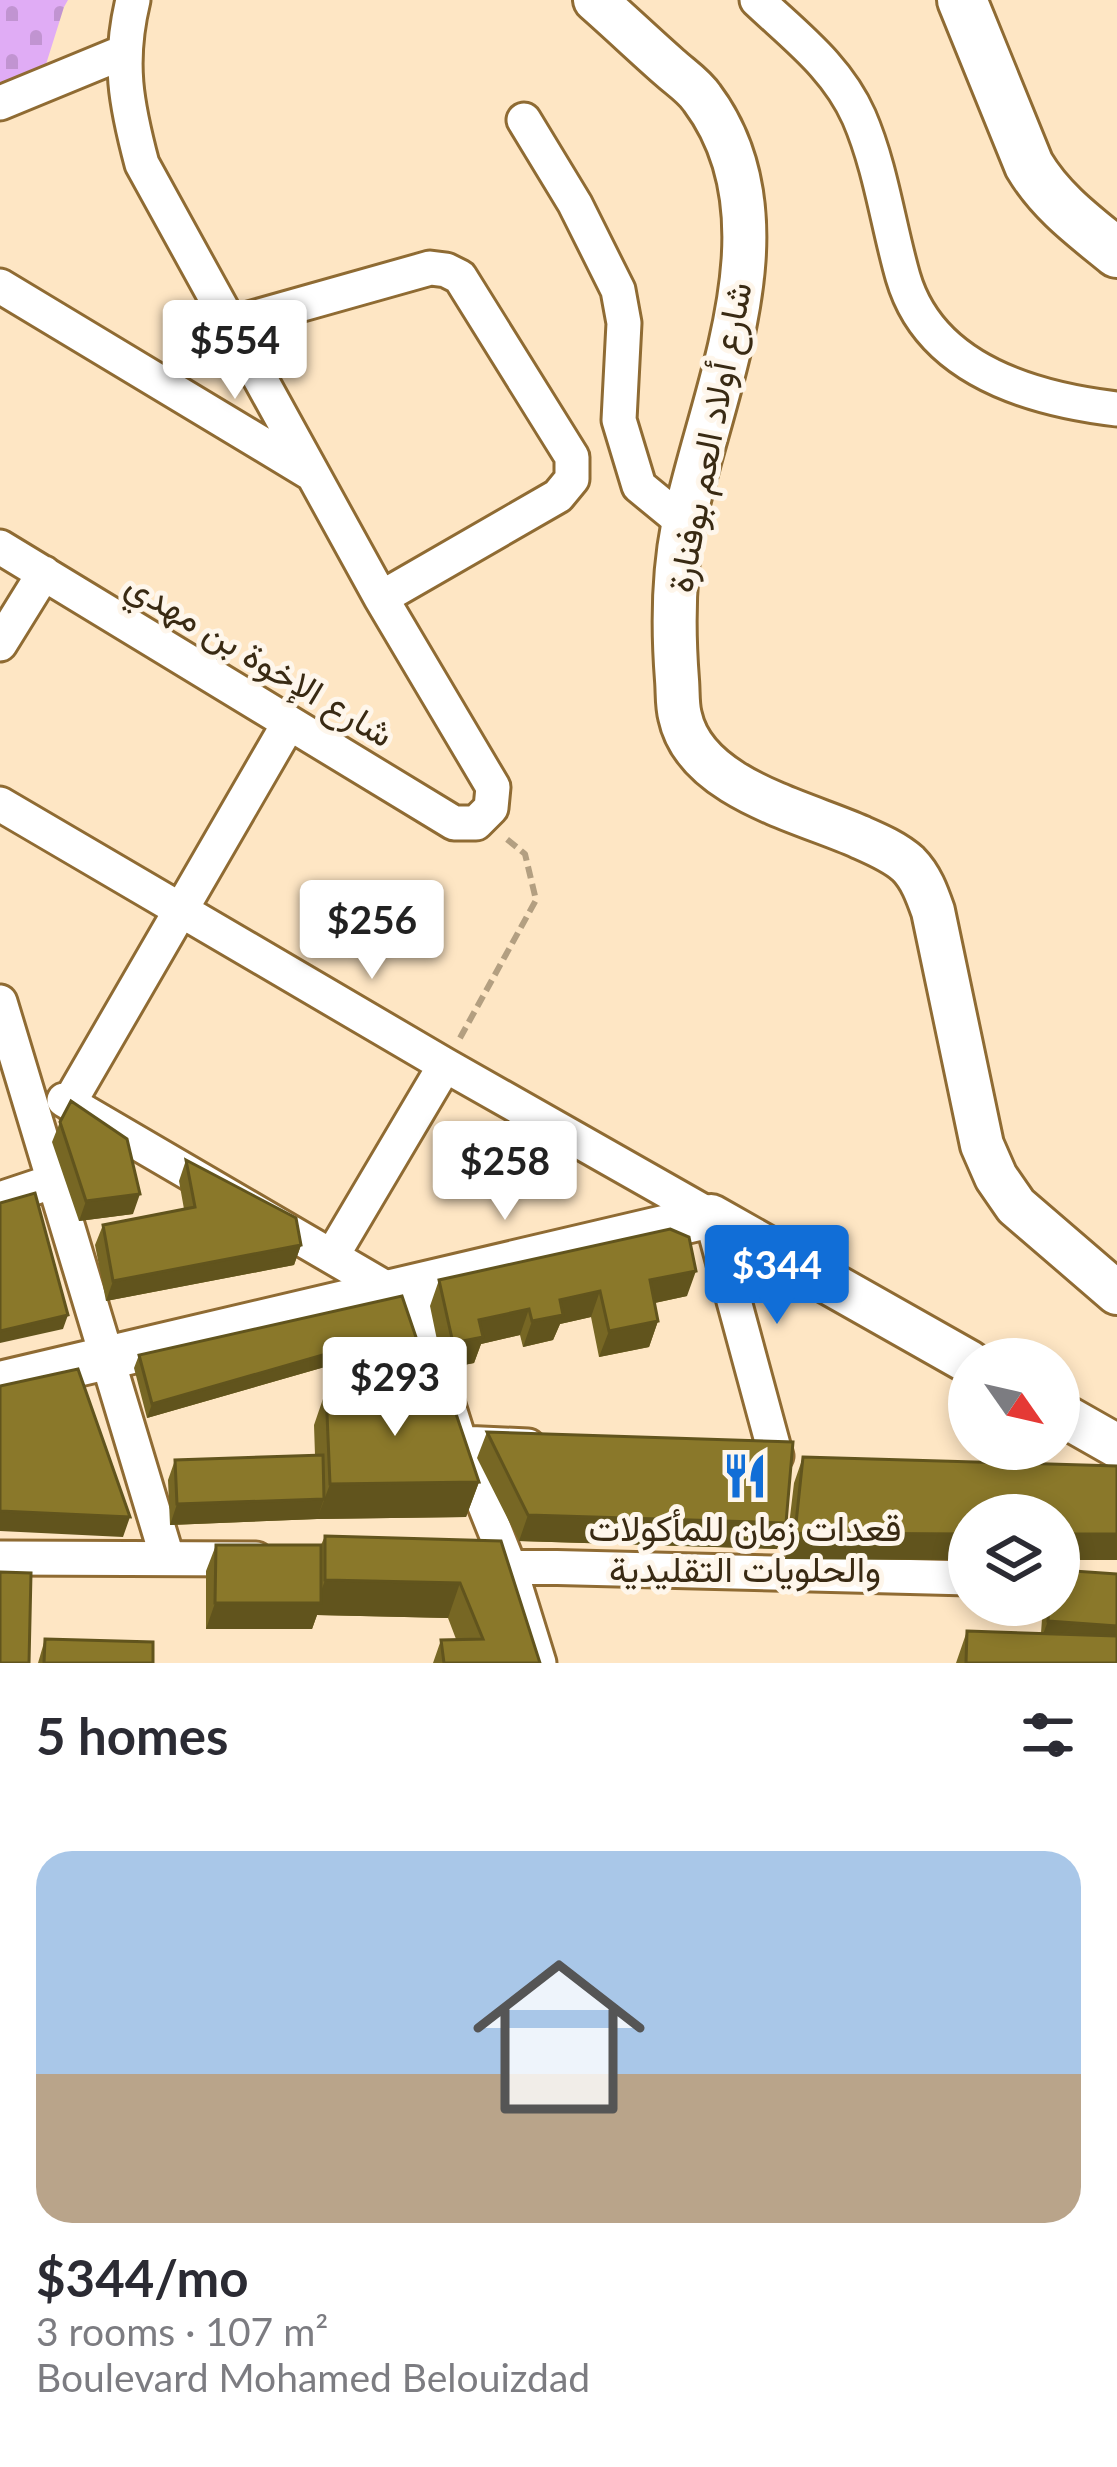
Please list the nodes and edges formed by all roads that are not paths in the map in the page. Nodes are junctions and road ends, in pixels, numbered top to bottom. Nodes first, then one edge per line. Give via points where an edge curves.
1 (133, 0) edge
2 (595, 0) edge
3 (757, 0) edge
4 (962, 0) edge
5 (124, 52) junction
6 (0, 103) edge
7 (524, 120) dead end
8 (1117, 253) edge
9 (0, 286) edge
10 (231, 324) junction
11 (1117, 409) edge
12 (315, 476) junction
13 (684, 523) junction
14 (0, 547) edge
15 (44, 573) junction
16 (381, 598) junction
17 (0, 644) edge
18 (289, 723) junction
19 (0, 804) edge
20 (182, 910) junction
21 (0, 1002) edge
22 (445, 1065) junction
23 (22, 1076) junction
24 (69, 1103) junction
25 (54, 1181) junction
26 (0, 1199) edge
27 (711, 1216) junction
28 (332, 1256) junction
29 (399, 1287) junction
30 (1117, 1294) edge
31 (948, 1350) edge
32 (108, 1356) junction
33 (0, 1383) edge
34 (1080, 1434) edge
35 (460, 1443) junction
36 (550, 1447) edge
37 (776, 1456) edge
38 (1108, 1461) edge
39 (167, 1557) junction
40 (0, 1558) edge
41 (281, 1560) edge
42 (440, 1564) edge
43 (508, 1566) junction
44 (948, 1577) edge
45 (539, 1663) edge

1 - 5 street
2 - 13 street, شارع أولاد العم بوفنارة via 701,96 736,169 746,212 725,367
3 - 11 street via 825,64 859,116 904,282 931,333 1009,386
4 - 8 main road via 1040,184
5 - 6 street
5 - 10 street via 142,164
7 - 13 street via 618,290 619,420 639,486
9 - 12 street
10 - 12 street
10 - 16 street via 446,270 460,277 572,457 572,479 558,496
12 - 16 street
13 - 30 street, شارع أولاد العم بوفنارة via 674,637 680,717 691,746 754,794 878,845 921,880 996,1177 1016,1206
14 - 15 street, شارع الإخوة بن مهدي
15 - 17 street
15 - 18 street, شارع الإخوة بن مهدي
16 - 18 street, شارع الإخوة بن مهدي via 493,787 482,819 454,823
18 - 20 street
19 - 20 street
20 - 22 street
20 - 24 street
21 - 23 street
22 - 27 street
22 - 28 street
23 - 24 street
23 - 25 street
24 - 28 street
25 - 26 street
25 - 32 street
27 - 29 street
27 - 31 street
27 - 37 street
28 - 29 street
29 - 32 street
29 - 35 street
32 - 33 street
32 - 39 street
34 - 38 street
35 - 36 street
35 - 43 street
39 - 40 street
39 - 41 street
42 - 43 street
43 - 44 street
43 - 45 street

